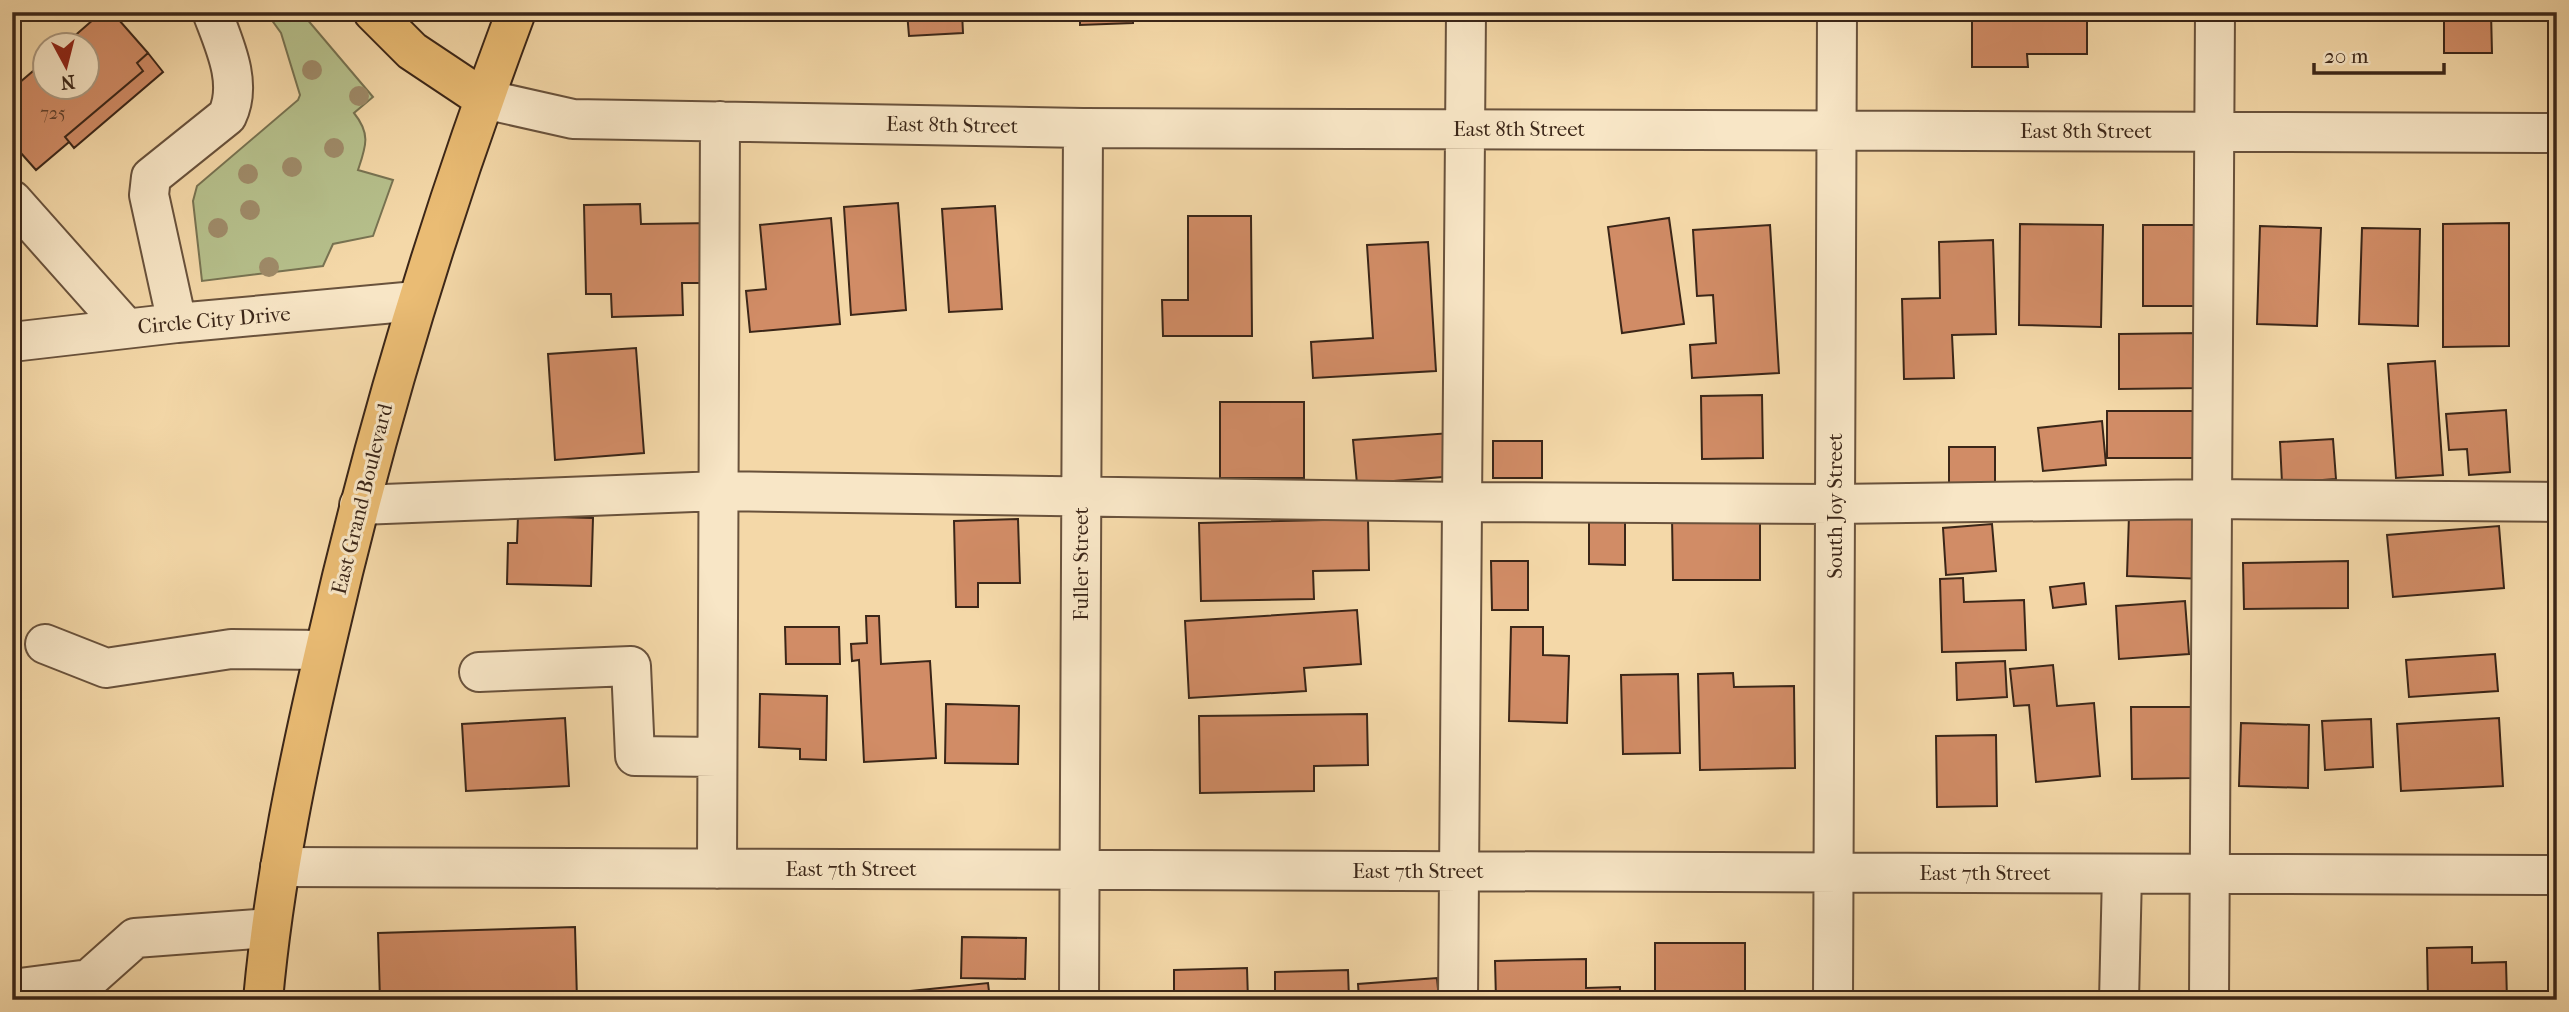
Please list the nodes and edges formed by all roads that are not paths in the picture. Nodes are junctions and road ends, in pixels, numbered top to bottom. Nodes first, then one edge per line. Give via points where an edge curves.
1 (212, 12) edge
2 (373, 12) edge
3 (516, 12) edge
4 (1466, 12) edge
5 (1837, 12) edge
6 (2215, 12) edge
7 (484, 99) junction
8 (720, 121) junction
9 (1083, 128) junction
10 (1465, 129) junction
11 (1837, 131) junction
12 (2215, 131) junction
13 (2557, 133) edge
14 (12, 200) edge
15 (416, 301) junction
16 (177, 323) junction
17 (125, 328) junction
18 (12, 342) edge
19 (719, 491) junction
20 (1081, 496) junction
21 (2212, 499) junction
22 (1462, 502) junction
23 (2557, 502) edge
24 (1835, 504) junction
25 (359, 505) junction
26 (45, 644) dead end
27 (324, 650) junction
28 (479, 671) dead end
29 (717, 757) junction
30 (280, 867) junction
31 (717, 869) junction
32 (1079, 870) junction
33 (1458, 871) junction
34 (1833, 873) junction
35 (2122, 874) junction
36 (2210, 874) junction
37 (2557, 875) edge
38 (270, 928) junction
39 (12, 989) edge
40 (90, 989) edge
41 (263, 1000) edge
42 (1079, 1000) edge
43 (1458, 1000) edge
44 (1833, 1000) edge
45 (2119, 1000) edge
46 (2209, 1000) edge

1 - 16 street via 230,64 234,102 227,116 151,177 149,195
2 - 7 main road via 412,51
3 - 7 main road, East Grand Boulevard
4 - 10 street
5 - 11 street, South Joy Street
6 - 12 street
7 - 8 street, East 8th Street via 573,119
7 - 15 main road, East Grand Boulevard
8 - 9 street, East 8th Street
8 - 19 street
9 - 10 street, East 8th Street
9 - 20 street, Fuller Street
10 - 11 street, East 8th Street
10 - 22 street
11 - 12 street, East 8th Street
11 - 24 street, South Joy Street
12 - 13 street, East 8th Street
12 - 21 street
14 - 17 street
15 - 16 street, Circle City Drive
15 - 25 main road, East Grand Boulevard
16 - 17 street, Circle City Drive
17 - 18 street, Circle City Drive
19 - 20 street
19 - 25 street
19 - 29 street
20 - 22 street
20 - 32 street, Fuller Street
21 - 23 street
21 - 24 street
21 - 36 street
22 - 24 street
22 - 33 street
24 - 34 street, South Joy Street
25 - 27 main road, East Grand Boulevard
26 - 27 street via 106,668 231,649
27 - 30 main road, East Grand Boulevard
28 - 29 street via 631,666 635,757
29 - 31 street
30 - 31 street, East 7th Street
30 - 38 main road, East Grand Boulevard
31 - 32 street, East 7th Street
32 - 33 street, East 7th Street
32 - 42 street, Fuller Street
33 - 34 street, East 7th Street
33 - 43 street
34 - 35 street, East 7th Street
34 - 44 street, South Joy Street
35 - 36 street, East 7th Street
35 - 45 street
36 - 37 street, East 7th Street
36 - 46 street
38 - 40 street via 135,938
38 - 41 main road, East Grand Boulevard
39 - 40 street

